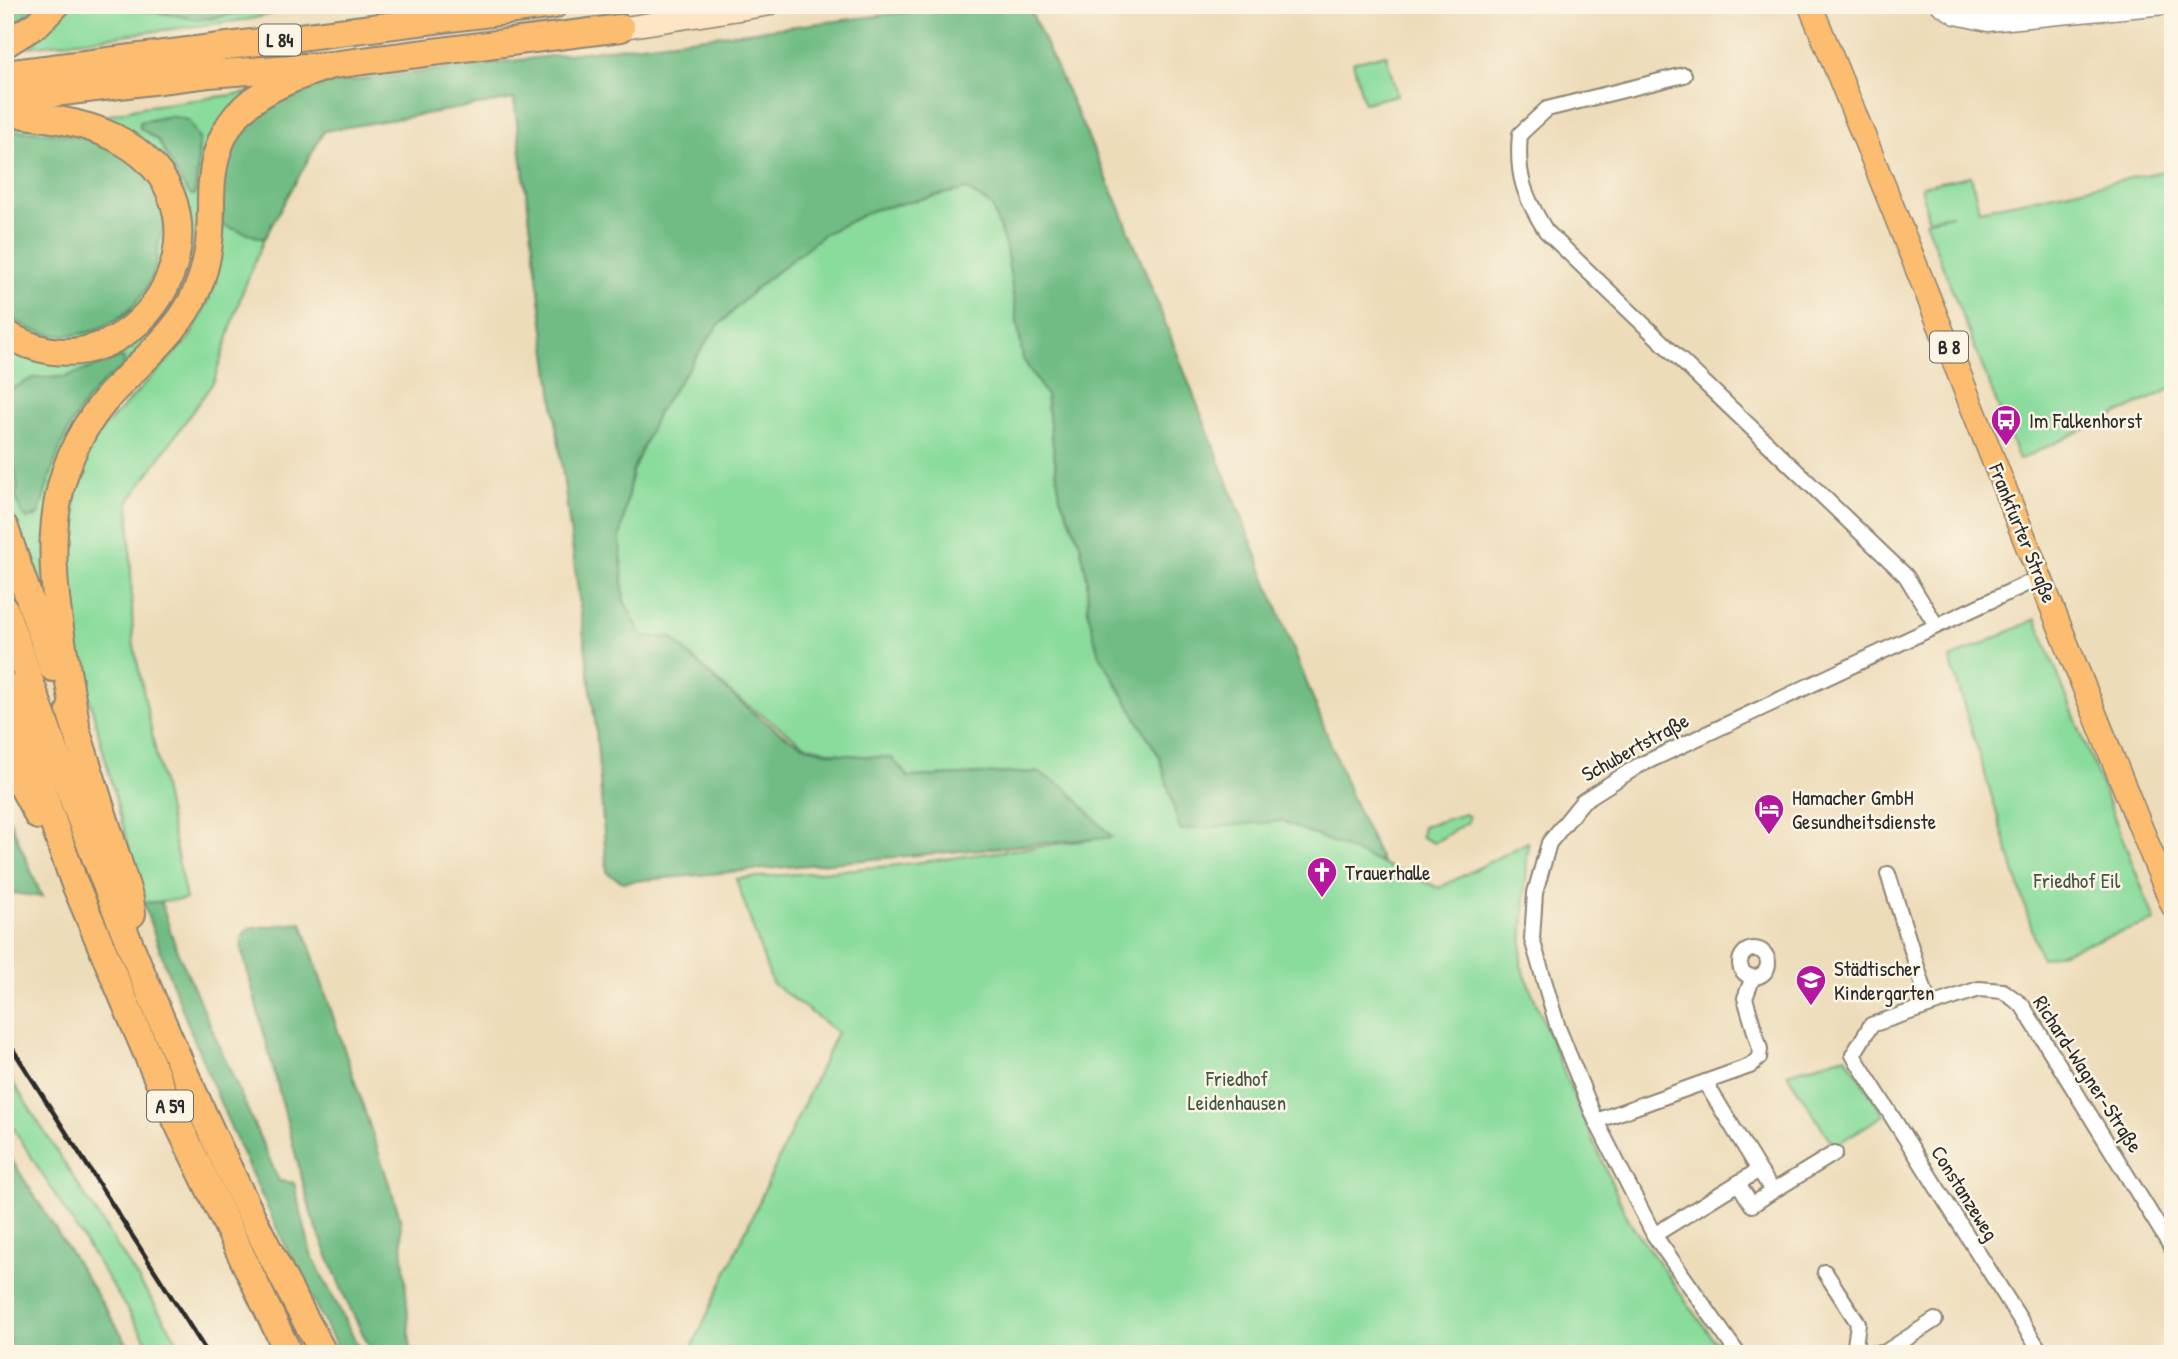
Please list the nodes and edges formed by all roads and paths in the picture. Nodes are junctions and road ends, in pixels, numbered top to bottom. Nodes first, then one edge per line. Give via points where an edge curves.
1 (56, 5) edge
2 (554, 5) edge
3 (768, 5) edge
4 (1810, 5) edge
5 (1940, 5) edge
6 (2165, 5) edge
7 (2132, 7) edge
8 (621, 28) joint
9 (5, 44) edge
10 (332, 65) junction
11 (5, 74) edge
12 (1684, 75) dead end
13 (5, 99) edge
14 (5, 112) edge
15 (5, 333) edge
16 (5, 528) edge
17 (2040, 577) junction
18 (5, 610) edge
19 (1936, 625) junction
20 (5, 685) edge
21 (76, 723) junction
22 (5, 754) edge
23 (1888, 874) dead end
24 (74, 882) junction
25 (2173, 906) edge
26 (136, 957) junction
27 (1753, 977) dead end
28 (1929, 1005) junction
29 (1853, 1055) joint
30 (1706, 1082) junction
31 (1595, 1121) junction
32 (1835, 1153) dead end
33 (1759, 1170) junction
34 (1738, 1183) junction
35 (1773, 1191) junction
36 (1654, 1236) junction
37 (2173, 1250) edge
38 (1825, 1272) dead end
39 (1935, 1320) dead end
40 (289, 1354) edge
41 (324, 1354) edge
42 (1738, 1354) edge
43 (1856, 1354) edge
44 (2042, 1354) edge

1 - 9 highway via 37,24
2 - 11 highway, L 84
3 - 8 main road, L 84
4 - 17 main road, Frankfurter Straße / B 8 via 1902,224
5 - 7 street via 1956,15 1988,22
6 - 7 street
8 - 10 highway, L 84
10 - 13 highway, L 84 via 209,74
10 - 21 highway via 261,92 230,125 215,165 209,253 196,293 166,338 95,413 67,466 55,514 52,564
12 - 19 street via 1547,109 1520,134 1517,162 1526,198 1546,231 1906,576
14 - 15 highway via 88,127 133,148 160,177 172,202 178,232 176,262 165,292 149,314 124,335 65,350 30,344
16 - 21 highway
17 - 19 street, Schubertstraße
17 - 25 main road, Frankfurter Straße / B 8
18 - 26 highway, A 59
19 - 31 street, Schubertstraße via 1638,766 1583,801 1549,843 1535,893 1533,949
20 - 24 highway, A 59
21 - 26 highway via 130,899
22 - 24 highway
23 - 28 street
24 - 40 highway, A 59 via 167,1101
26 - 41 highway, A 59 via 228,1170
27 - 30 street via 1745,998 1759,1058 1751,1066
28 - 29 street, Richard-Wagner-Straße via 1871,1025
28 - 37 street, Richard-Wagner-Straße via 1990,988 2022,1005
29 - 44 street, Constanzeweg
30 - 31 street
30 - 33 street
31 - 36 street, Schubertstraße
32 - 35 street
33 - 34 street
33 - 35 street
34 - 35 street via 1752,1205
34 - 36 street
36 - 42 street, Schubertstraße
38 - 43 street via 1858,1323
39 - 43 street via 1884,1353

